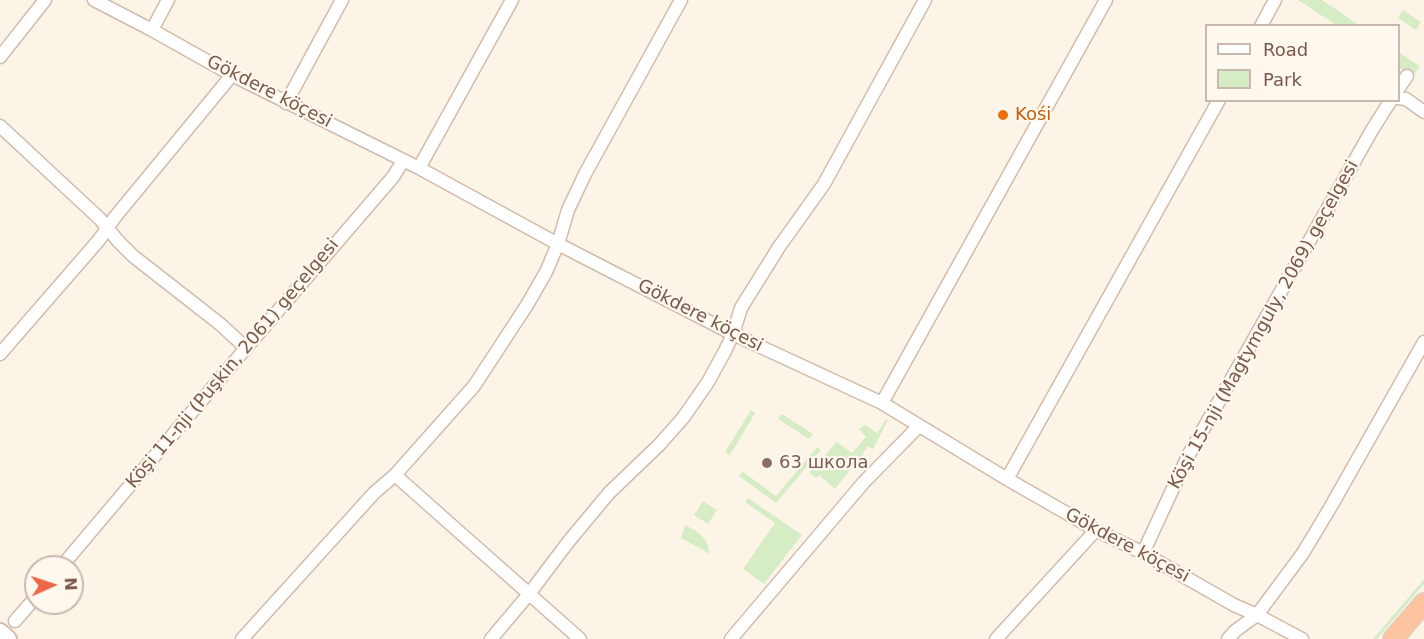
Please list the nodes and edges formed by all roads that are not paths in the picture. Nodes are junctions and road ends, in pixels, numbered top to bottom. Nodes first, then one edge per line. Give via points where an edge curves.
1 (45, 0) edge
2 (94, 0) edge
3 (168, 0) edge
4 (342, 0) edge
5 (512, 0) edge
6 (681, 0) edge
7 (925, 0) edge
8 (1106, 0) edge
9 (1275, 0) edge
10 (1262, 24) edge
11 (152, 30) junction
12 (0, 57) edge
13 (232, 75) junction
14 (1407, 76) dead end
15 (1400, 86) edge
16 (1400, 98) edge
17 (1218, 102) edge
18 (1390, 102) edge
19 (286, 103) junction
20 (1424, 112) edge
21 (0, 126) edge
22 (403, 161) junction
23 (419, 168) junction
24 (108, 228) junction
25 (558, 244) junction
26 (733, 333) junction
27 (1424, 342) edge
28 (246, 348) junction
29 (0, 354) edge
30 (882, 403) junction
31 (920, 426) junction
32 (395, 475) junction
33 (1007, 480) junction
34 (1096, 530) junction
35 (1143, 553) junction
36 (71, 555) edge
37 (529, 594) junction
38 (1424, 603) edge
39 (24, 611) edge
40 (1257, 615) junction
41 (15, 621) dead end
42 (0, 632) edge
43 (8, 639) edge
44 (242, 639) edge
45 (490, 639) edge
46 (580, 639) edge
47 (731, 639) edge
48 (996, 639) edge
49 (1228, 639) edge
50 (1302, 639) edge
51 (1393, 639) edge

1 - 12 street
2 - 11 street, Gökdere köçesi
3 - 11 street
4 - 19 street
5 - 23 street
6 - 25 street via 585,174
7 - 26 street via 824,184 741,308
8 - 30 street
9 - 10 street
11 - 13 street, Gökdere köçesi
13 - 19 street, Gökdere köçesi
13 - 24 street
14 - 15 street
16 - 20 street
17 - 33 street
18 - 35 street, Köşi 15-nji (Magtymguly, 2069) geçelgesi via 1188,456
19 - 22 street, Gökdere köçesi
21 - 24 street
22 - 23 street, Gökdere köçesi
22 - 28 street, Köşi 11-nji (Puşkin, 2061) geçelgesi
23 - 25 street, Gökdere köçesi
24 - 28 street via 133,256
24 - 29 street
25 - 26 street, Gökdere köçesi
25 - 32 street via 532,297 474,386
26 - 30 street, Gökdere köçesi
26 - 37 street via 708,382 683,418 609,493
27 - 40 street via 1303,553
28 - 36 street, Köşi 11-nji (Puşkin, 2061) geçelgesi
30 - 31 street, Gökdere köçesi
31 - 33 street, Gökdere köçesi
31 - 47 street via 864,482
32 - 37 street
32 - 44 street
33 - 34 street, Gökdere köçesi
34 - 35 street, Gökdere köçesi
34 - 48 street
35 - 40 street, Gökdere köçesi
37 - 45 street
37 - 46 street
38 - 51 highway
39 - 41 street
40 - 49 street
40 - 50 street, Gökdere köçesi
42 - 43 main road

